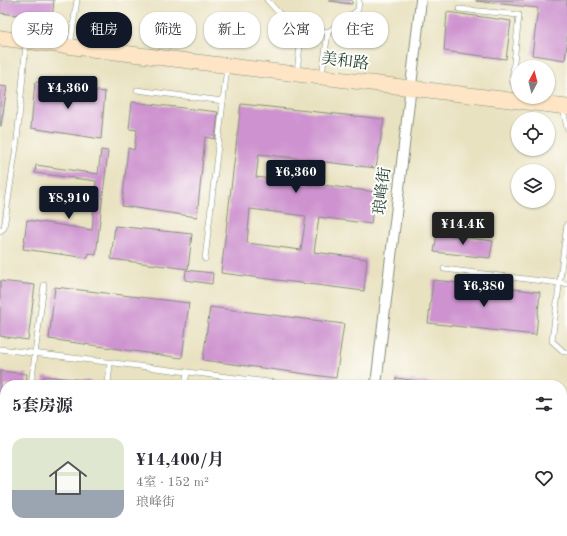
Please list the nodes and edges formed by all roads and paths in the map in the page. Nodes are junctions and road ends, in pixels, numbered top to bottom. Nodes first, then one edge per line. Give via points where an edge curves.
1 (77, 0) edge
2 (267, 0) edge
3 (359, 0) edge
4 (421, 0) edge
5 (459, 9) dead end
6 (278, 12) edge
7 (324, 31) edge
8 (328, 32) junction
9 (0, 38) edge
10 (12, 39) edge
11 (70, 47) joint
12 (25, 48) edge
13 (299, 48) edge
14 (514, 60) edge
15 (227, 66) junction
16 (296, 74) junction
17 (322, 78) junction
18 (410, 88) junction
19 (137, 90) dead end
20 (511, 95) edge
21 (223, 101) junction
22 (555, 104) edge
23 (565, 106) edge
24 (567, 128) edge
25 (567, 224) edge
26 (0, 231) edge
27 (205, 259) dead end
28 (444, 269) dead end
29 (559, 283) junction
30 (567, 284) edge
31 (44, 285) dead end
32 (0, 349) edge
33 (567, 352) edge
34 (35, 354) junction
35 (110, 363) junction
36 (187, 372) junction
37 (32, 380) edge
38 (108, 380) edge
39 (186, 380) edge
40 (252, 380) edge
41 (377, 380) edge

1 - 11 lane
2 - 6 lane
3 - 8 lane via 358,10
4 - 18 street, 琅峰街
5 - 14 lane via 519,15
7 - 8 lane
8 - 17 lane
9 - 10 street, 美和路
11 - 15 street, 美和路
12 - 26 lane via 17,140 4,228
13 - 16 lane
15 - 16 street, 美和路
15 - 21 lane
16 - 17 street, 美和路
17 - 18 street, 美和路
18 - 20 street, 美和路
18 - 41 street, 琅峰街
19 - 21 lane
21 - 27 lane
22 - 23 street, 美和路
23 - 24 lane
25 - 29 lane
28 - 29 lane
29 - 30 lane
29 - 33 lane via 552,341
31 - 34 lane
32 - 34 lane
34 - 35 lane
34 - 37 lane
35 - 36 lane
35 - 38 lane
36 - 39 lane
36 - 40 lane

